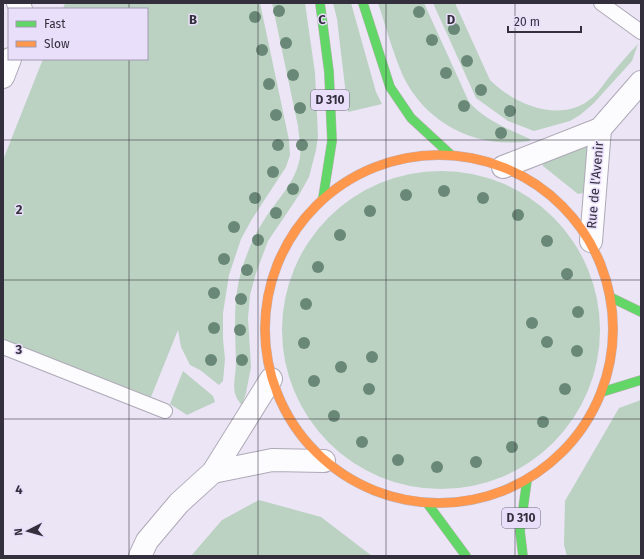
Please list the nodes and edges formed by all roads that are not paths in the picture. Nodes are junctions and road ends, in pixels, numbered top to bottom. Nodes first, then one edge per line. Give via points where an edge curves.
1 (320, 3) edge
2 (363, 3) edge
3 (601, 3) edge
4 (641, 32) edge
5 (10, 60) edge
6 (3, 76) edge
7 (641, 82) edge
8 (600, 129) junction
9 (450, 154) junction
10 (503, 167) junction
11 (323, 198) junction
12 (591, 241) junction
13 (610, 297) junction
14 (641, 312) edge
15 (3, 347) edge
16 (271, 379) junction
17 (641, 380) edge
18 (602, 392) junction
19 (165, 411) dead end
20 (324, 461) junction
21 (213, 472) junction
22 (527, 480) junction
23 (427, 504) junction
24 (140, 556) edge
25 (466, 556) edge
26 (523, 556) edge

1 - 11 main road, D 310 via 329,72 332,141
2 - 9 main road via 390,87 411,118
3 - 4 lane
5 - 6 street
7 - 8 street, Rue de l'Avenir
8 - 10 street, Rue de l'Avenir
8 - 12 street, Rue de l'Avenir
9 - 10 main road
9 - 11 main road via 418,155 384,163 352,177
10 - 12 main road via 531,181 557,201
11 - 16 main road via 299,224 281,254 268,294 264,332
12 - 13 main road
13 - 14 main road
13 - 18 main road via 613,338
15 - 19 lane
16 - 20 main road via 286,414 303,439
16 - 21 street
17 - 18 main road
18 - 22 main road via 568,447
20 - 21 street via 272,460
20 - 23 main road via 346,477 371,490
21 - 24 street via 179,503 147,541
22 - 23 main road via 478,499
22 - 26 main road, D 310 via 520,531
23 - 25 main road

